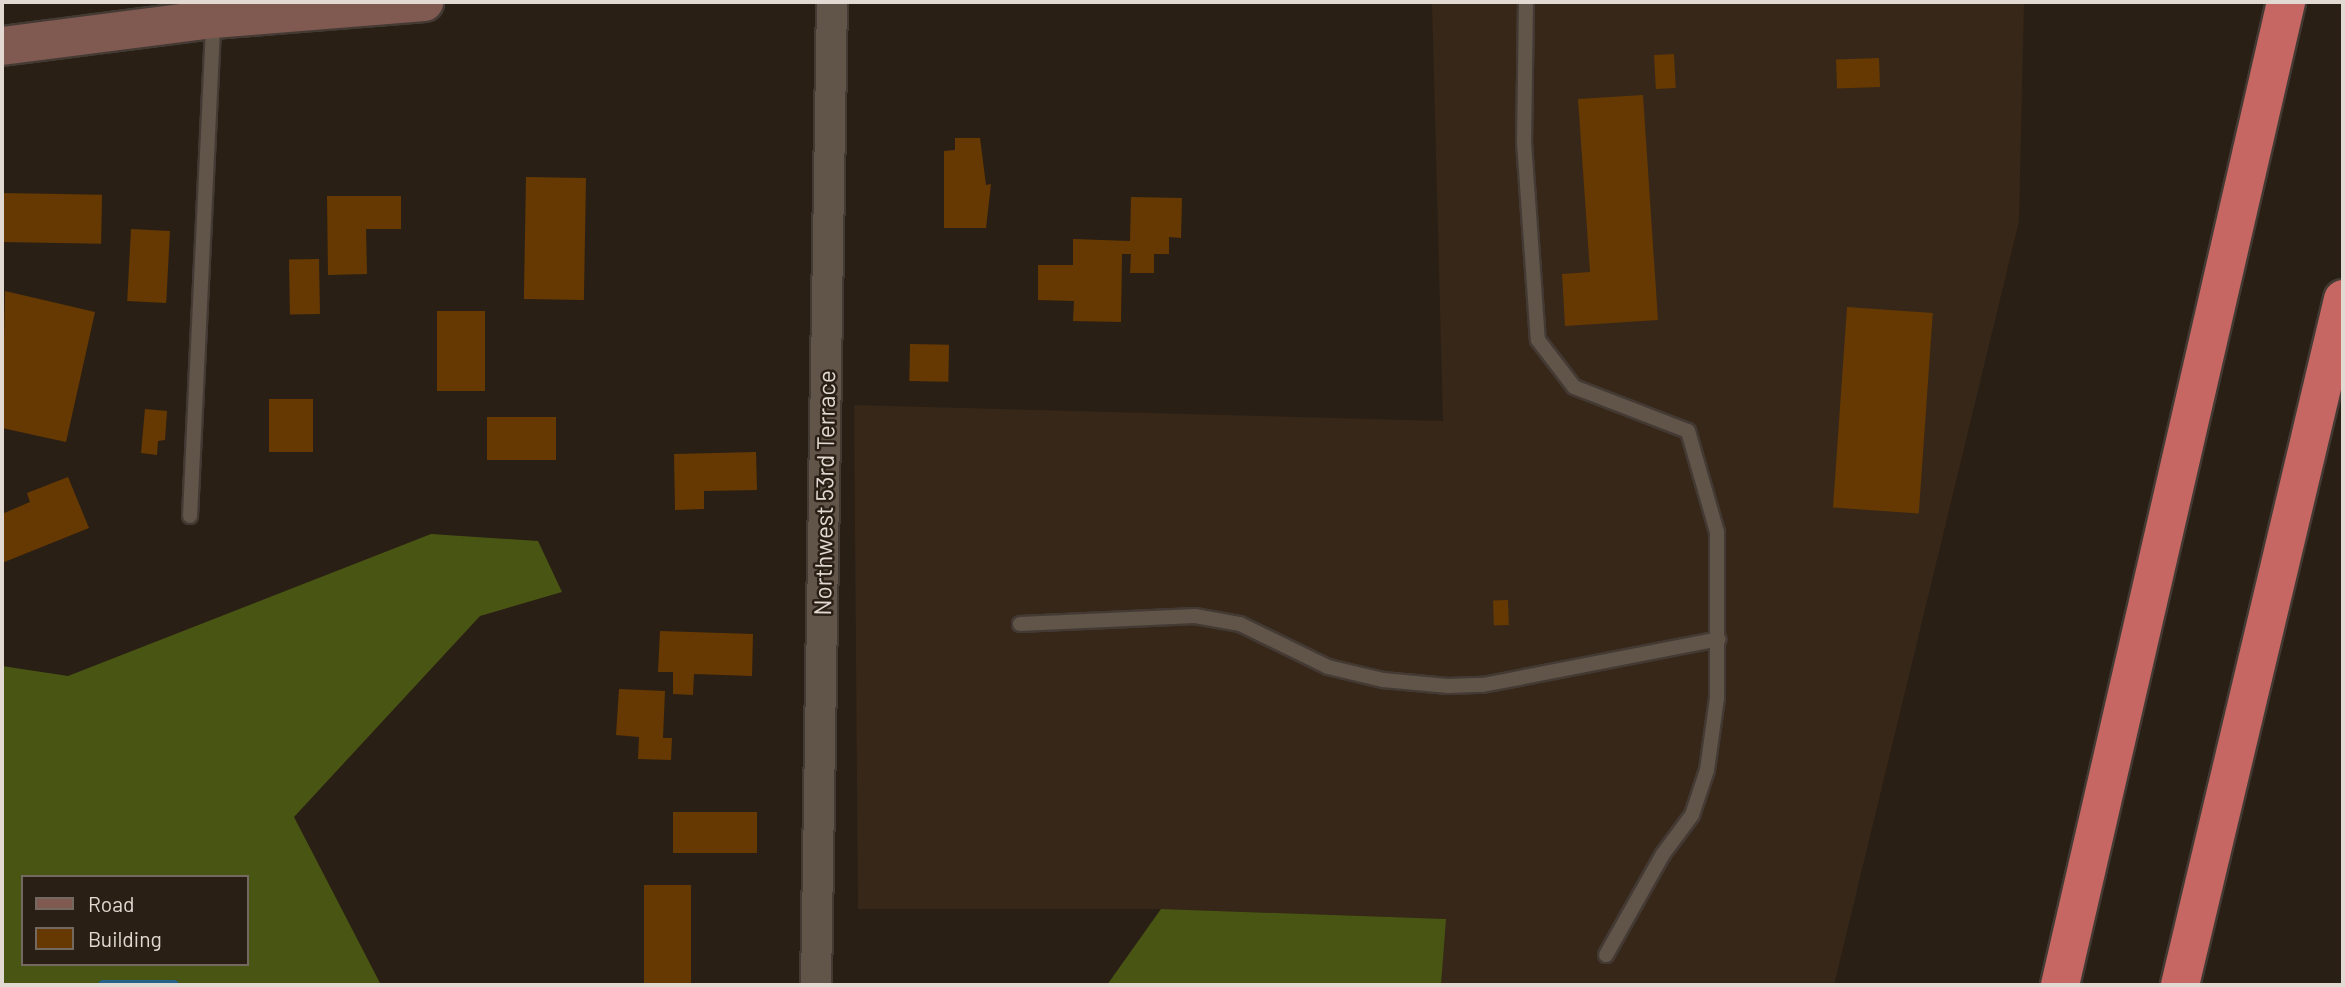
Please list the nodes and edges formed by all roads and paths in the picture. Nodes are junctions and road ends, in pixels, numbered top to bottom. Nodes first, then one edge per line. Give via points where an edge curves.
1 (424, 2) edge
2 (832, 2) edge
3 (1526, 2) edge
4 (2286, 2) edge
5 (214, 10) edge
6 (2, 46) edge
7 (2343, 299) edge
8 (190, 516) dead end
9 (1020, 624) dead end
10 (1719, 639) junction
11 (1605, 955) dead end
12 (816, 985) edge
13 (2060, 985) edge
14 (2180, 985) edge

1 - 5 main road
2 - 12 street, Northwest 53rd Terrace
3 - 10 lane via 1524,142 1538,340 1574,387 1688,431 1717,532
4 - 13 highway
5 - 6 main road
5 - 8 lane
7 - 14 highway
9 - 10 lane via 1195,616 1240,624 1328,667 1383,680 1448,686 1483,685
10 - 11 lane via 1707,770 1692,815 1663,854

